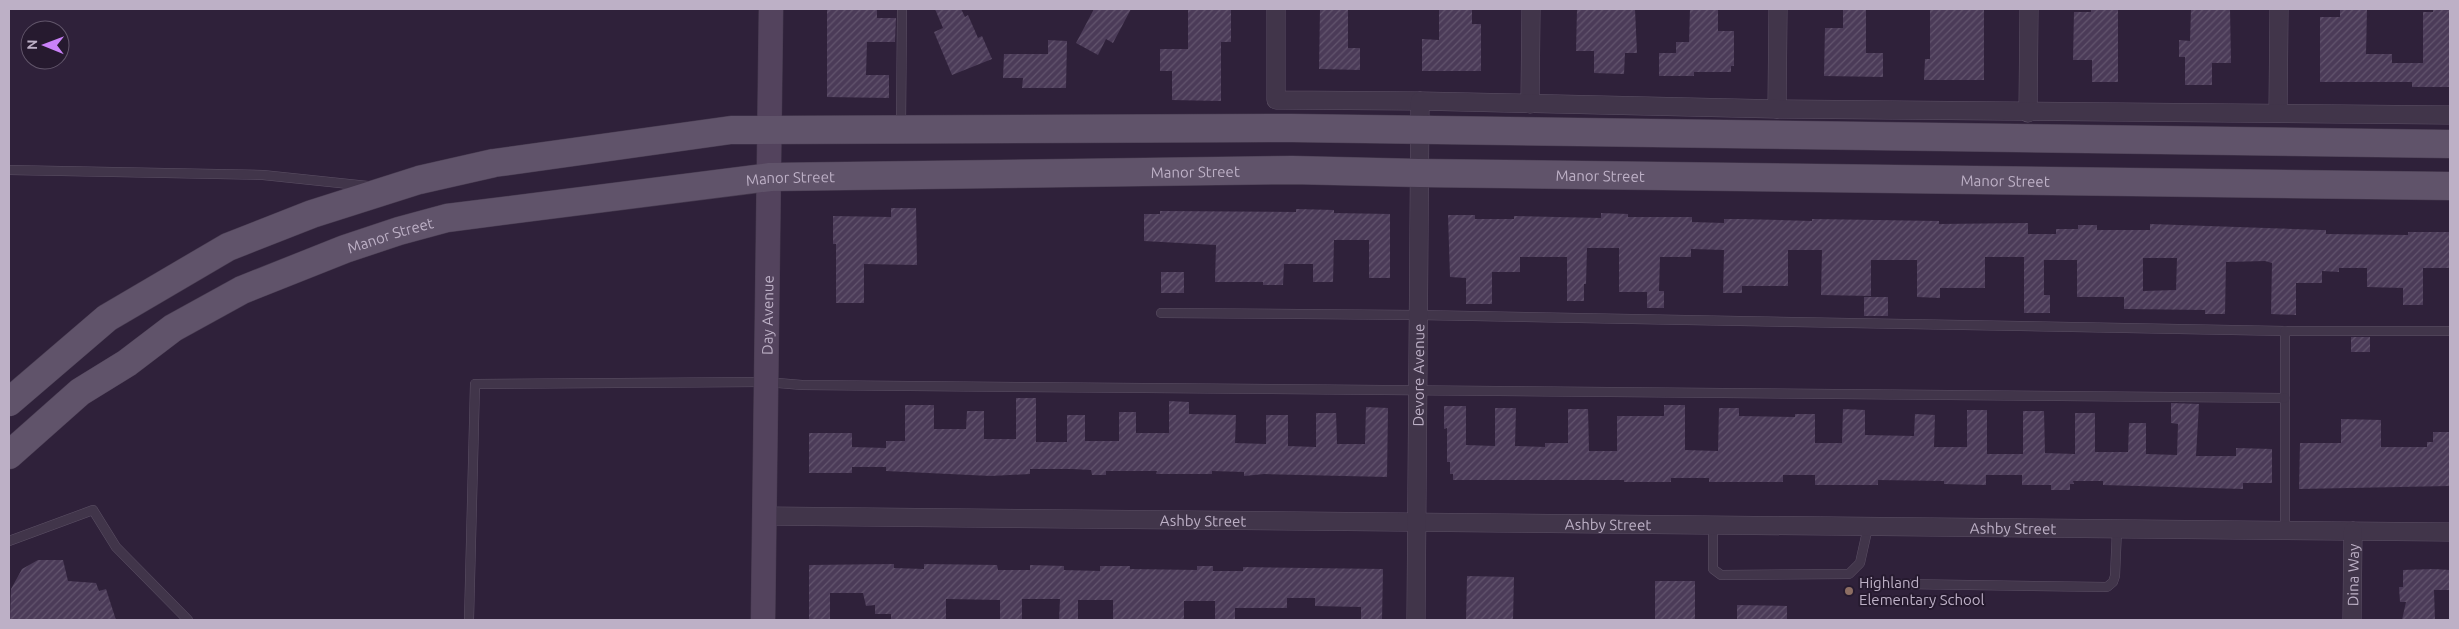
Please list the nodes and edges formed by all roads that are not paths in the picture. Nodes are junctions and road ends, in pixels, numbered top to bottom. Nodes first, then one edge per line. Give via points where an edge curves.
1 (771, 9) edge
2 (902, 9) edge
3 (1276, 9) edge
4 (1531, 9) edge
5 (1778, 9) edge
6 (2029, 9) edge
7 (2279, 9) edge
8 (1420, 101) junction
9 (1530, 104) junction
10 (1777, 109) junction
11 (2028, 113) junction
12 (2278, 113) junction
13 (2450, 115) edge
14 (901, 129) junction
15 (771, 130) junction
16 (1420, 130) junction
17 (2450, 144) edge
18 (9, 170) edge
19 (1419, 174) junction
20 (770, 176) junction
21 (2450, 186) edge
22 (391, 188) junction
23 (1161, 313) dead end
24 (1418, 315) junction
25 (2285, 330) junction
26 (2450, 331) edge
27 (766, 382) junction
28 (1417, 390) junction
29 (2285, 398) junction
30 (9, 402) edge
31 (9, 455) edge
32 (764, 516) junction
33 (1416, 524) junction
34 (1714, 526) junction
35 (1868, 527) junction
36 (2117, 529) junction
37 (2285, 530) junction
38 (2353, 531) junction
39 (2450, 532) edge
40 (9, 541) edge
41 (1903, 584) dead end
42 (188, 620) edge
43 (469, 620) edge
44 (763, 620) edge
45 (1416, 620) edge
46 (2352, 620) edge

1 - 15 street, Day Avenue
2 - 14 lane
3 - 8 street via 1276,100
4 - 9 street
5 - 10 street
6 - 11 street
7 - 12 street
8 - 9 street
8 - 16 street, Devore Avenue
9 - 10 street
10 - 11 street
11 - 12 street
12 - 13 street
14 - 15 main road
14 - 16 main road
15 - 20 street, Day Avenue
15 - 22 main road via 731,130 494,163
16 - 17 main road
16 - 19 street, Devore Avenue
18 - 22 lane via 263,176
19 - 20 main road, Manor Street via 1292,170
19 - 21 main road, Manor Street
19 - 24 street, Devore Avenue
20 - 27 street, Day Avenue
20 - 31 main road, Manor Street via 446,218 345,249 242,290 173,328 127,363 80,392
22 - 30 main road via 228,247 107,318
23 - 24 lane
24 - 25 lane
24 - 28 street, Devore Avenue
25 - 26 lane
25 - 29 lane
27 - 28 lane via 802,386
27 - 32 street, Day Avenue
27 - 43 lane via 475,384
28 - 29 lane
28 - 33 street, Devore Avenue
29 - 37 lane
32 - 33 street, Ashby Street
32 - 44 street, Day Avenue
33 - 34 street, Ashby Street
33 - 45 street, Devore Avenue
34 - 35 street, Ashby Street
34 - 35 lane via 1713,569 1721,575 1849,574 1860,563
35 - 36 street, Ashby Street
36 - 37 street, Ashby Street
36 - 41 lane via 2113,582 2107,587
37 - 38 street, Ashby Street
38 - 39 street, Ashby Street
38 - 46 street, Dina Way
40 - 42 lane via 93,510 116,547

